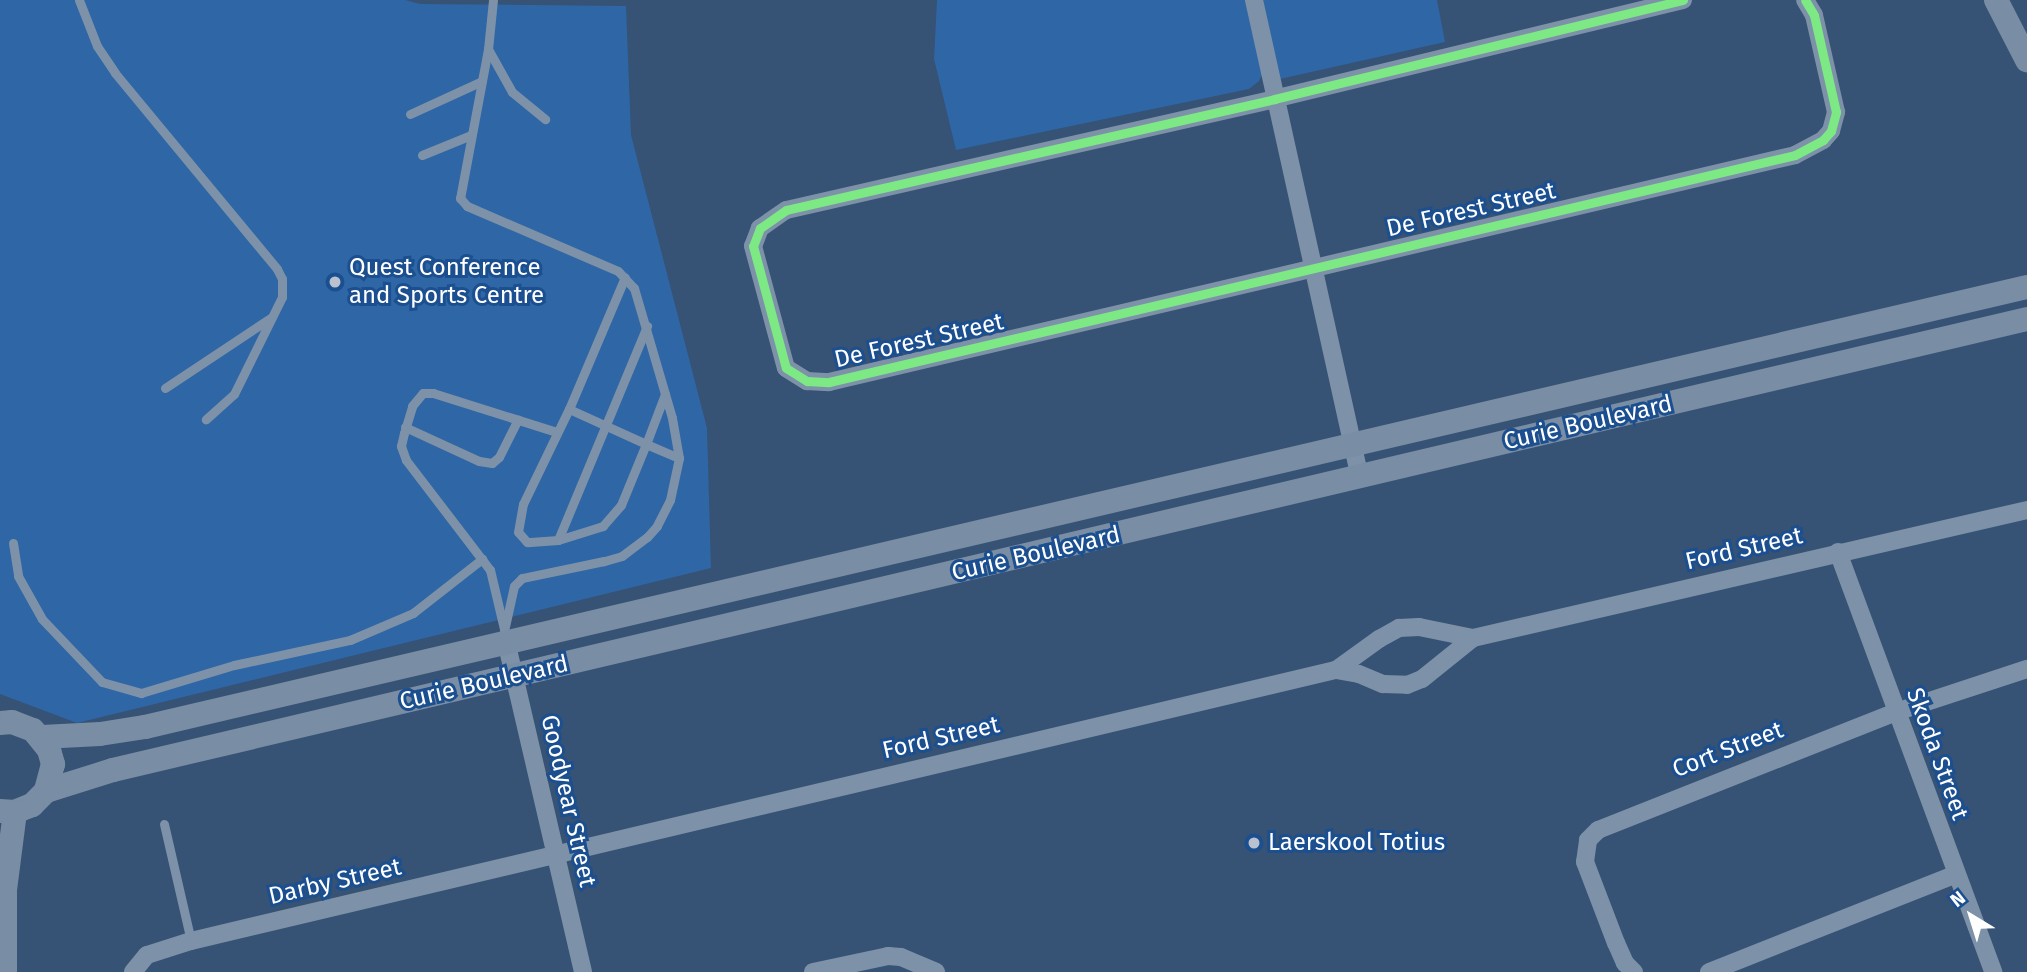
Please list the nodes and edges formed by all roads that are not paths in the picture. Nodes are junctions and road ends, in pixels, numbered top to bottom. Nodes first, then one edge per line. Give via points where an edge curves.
1 (79, 0) edge
2 (493, 0) edge
3 (1254, 0) edge
4 (1683, 0) edge
5 (1805, 0) edge
6 (1996, 0) edge
7 (488, 49) junction
8 (2027, 61) edge
9 (482, 81) junction
10 (1275, 99) junction
11 (410, 114) dead end
12 (545, 119) dead end
13 (471, 135) junction
14 (422, 155) dead end
15 (1315, 266) junction
16 (625, 277) junction
17 (2027, 287) edge
18 (273, 316) junction
19 (2027, 319) edge
20 (1867, 323) junction
21 (647, 326) junction
22 (1874, 355) junction
23 (1629, 379) junction
24 (165, 388) dead end
25 (665, 394) junction
26 (569, 409) junction
27 (1637, 411) junction
28 (206, 419) dead end
29 (517, 419) junction
30 (604, 424) junction
31 (405, 427) junction
32 (557, 432) junction
33 (646, 444) junction
34 (1353, 445) junction
35 (679, 458) junction
36 (1360, 478) junction
37 (1089, 505) junction
38 (2027, 510) edge
39 (1101, 539) junction
40 (558, 540) junction
41 (13, 543) dead end
42 (1838, 552) junction
43 (482, 559) junction
44 (705, 596) junction
45 (715, 629) junction
46 (505, 636) junction
47 (1473, 638) junction
48 (2027, 669) edge
49 (1336, 670) junction
50 (513, 676) junction
51 (1896, 712) junction
52 (0, 723) edge
53 (42, 737) junction
54 (46, 792) junction
55 (7, 811) edge
56 (164, 824) dead end
57 (557, 855) junction
58 (1956, 874) junction
59 (3, 878) edge
60 (191, 941) junction
61 (5, 972) edge
62 (134, 972) edge
63 (583, 972) edge
64 (813, 972) edge
65 (936, 972) edge
66 (1634, 972) edge
67 (1709, 972) edge
68 (1993, 972) edge

1 - 18 lane via 97,46 115,74 277,269 284,287
2 - 7 lane
3 - 10 street
4 - 10 street, De Forest Street
5 - 15 street, De Forest Street via 1814,15 1836,112 1830,131 1816,146 1795,155
6 - 8 street
7 - 9 lane
7 - 12 lane via 512,92
9 - 11 lane
9 - 13 lane
10 - 15 street
10 - 15 street, De Forest Street via 786,209 760,228 754,254 786,368 817,382
13 - 14 lane
13 - 16 lane via 461,188 463,203
15 - 34 street
16 - 21 lane via 640,299
16 - 26 lane
17 - 20 street, Curie Boulevard
18 - 24 lane
18 - 28 lane via 234,394
19 - 22 street, Curie Boulevard
20 - 22 street
20 - 23 street, Curie Boulevard
21 - 25 lane
21 - 30 lane
22 - 27 street, Curie Boulevard
23 - 27 street
23 - 34 street, Curie Boulevard
25 - 33 lane
25 - 35 lane
26 - 30 lane
26 - 32 lane
27 - 36 street, Curie Boulevard
29 - 31 lane via 423,393 412,406
29 - 31 lane via 492,463
29 - 32 lane
30 - 33 lane
30 - 40 lane
31 - 43 lane via 401,446 406,460
32 - 40 lane via 517,525 527,542
33 - 35 lane
33 - 40 lane via 621,505 610,519 595,531
34 - 36 street
34 - 37 street, Curie Boulevard
35 - 46 lane via 670,500 647,537 622,555 604,561 522,578 514,586
36 - 39 street, Curie Boulevard
37 - 39 street
37 - 44 street, Curie Boulevard
38 - 42 street, Ford Street
39 - 45 street, Curie Boulevard
41 - 43 lane via 18,576 42,619 102,682 141,693 234,665 350,640 413,613
42 - 47 street, Ford Street
42 - 51 street, Skoda Street
43 - 46 lane via 493,576
44 - 45 street
44 - 46 street, Curie Boulevard
45 - 50 street, Curie Boulevard
46 - 50 street, Goodyear Street
46 - 53 street, Curie Boulevard via 145,727
47 - 49 street, Ford Street via 1419,627 1399,628
47 - 49 street, Ford Street via 1422,679 1407,685 1382,684
48 - 51 street, Cort Street
49 - 57 street, Ford Street
50 - 54 street, Curie Boulevard via 113,770
50 - 57 street, Goodyear Street
51 - 58 street, Skoda Street
51 - 66 street, Cort Street via 1598,830 1588,840 1585,862 1616,943
52 - 53 street via 23,725
53 - 54 street via 53,764
54 - 55 street, Curie Boulevard via 32,805
55 - 59 street
56 - 60 lane
57 - 60 street, Darby Street
57 - 63 street, Goodyear Street
58 - 67 street
58 - 68 street, Skoda Street
59 - 61 street
60 - 62 street, Darby Street via 147,955
64 - 65 street via 888,956

